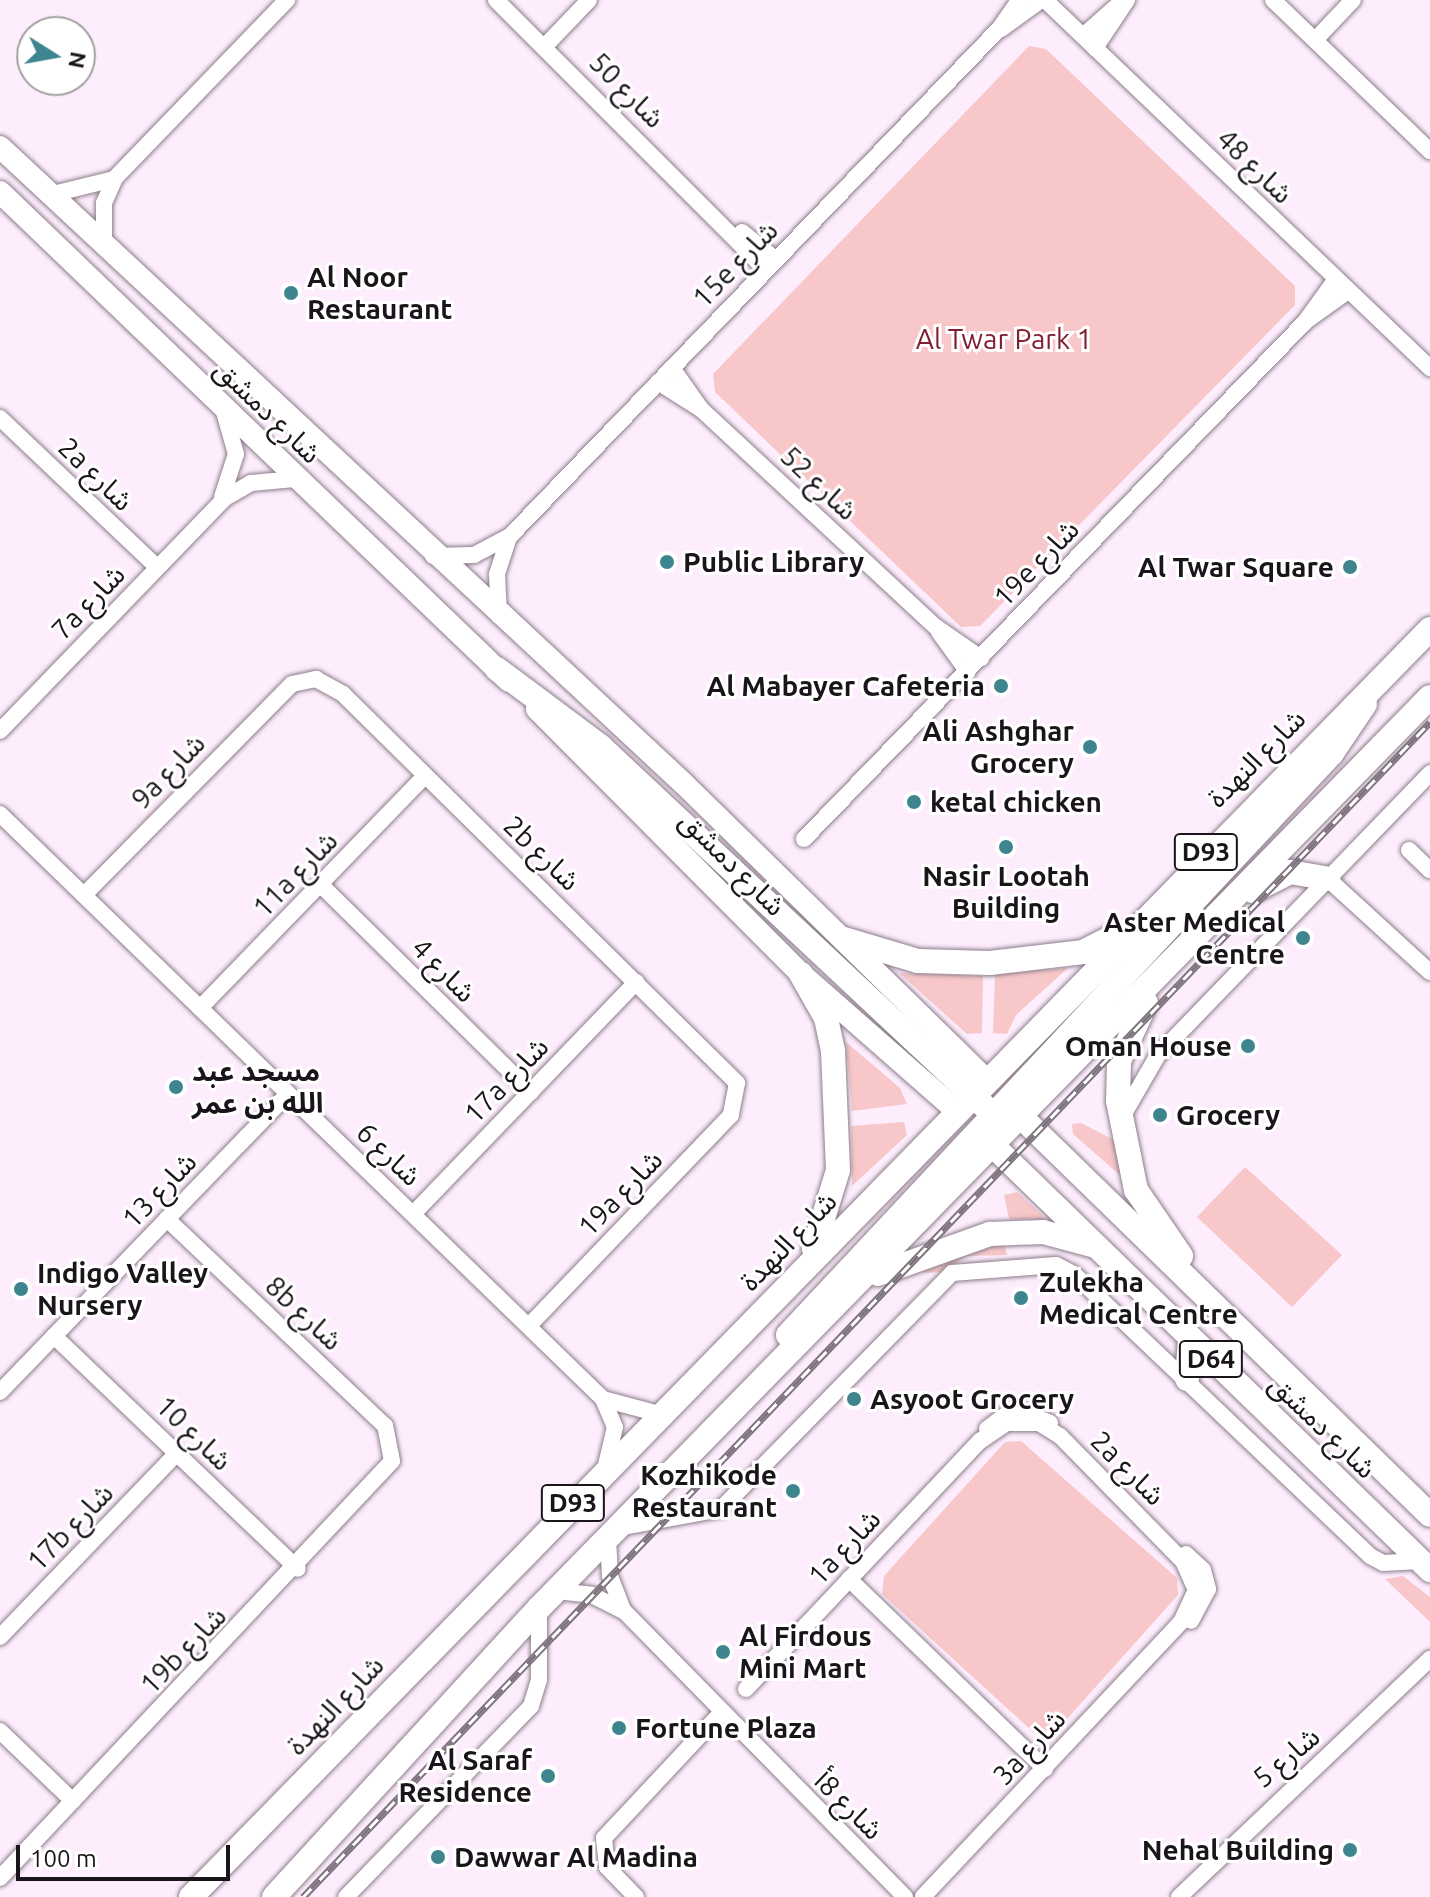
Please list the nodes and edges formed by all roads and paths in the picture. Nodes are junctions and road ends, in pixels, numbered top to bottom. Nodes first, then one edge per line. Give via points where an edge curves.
1 (287, 0) edge
2 (496, 0) edge
3 (589, 0) edge
4 (1019, 0) edge
5 (1043, 0) edge
6 (1126, 0) edge
7 (1273, 0) edge
8 (1353, 0) edge
9 (999, 29) junction
10 (1315, 40) junction
11 (1089, 42) junction
12 (546, 45) junction
13 (0, 147) edge
14 (1430, 151) edge
15 (115, 178) junction
16 (0, 192) edge
17 (49, 195) junction
18 (104, 245) junction
19 (770, 264) junction
20 (1336, 279) junction
21 (1348, 291) junction
22 (1305, 322) junction
23 (672, 368) junction
24 (1430, 368) edge
25 (658, 382) junction
26 (701, 409) junction
27 (224, 412) junction
28 (0, 418) edge
29 (295, 479) junction
30 (215, 509) junction
31 (510, 536) junction
32 (432, 555) junction
33 (157, 567) junction
34 (499, 617) junction
35 (936, 627) junction
36 (1430, 629) edge
37 (981, 658) junction
38 (497, 669) junction
39 (968, 672) junction
40 (292, 684) joint
41 (1373, 688) junction
42 (1430, 697) edge
43 (0, 731) edge
44 (1430, 773) edge
45 (425, 776) junction
46 (0, 814) edge
47 (804, 839) dead end
48 (1409, 850) dead end
49 (1430, 870) edge
50 (1328, 879) junction
51 (321, 885) junction
52 (84, 895) junction
53 (1221, 912) junction
54 (1136, 924) junction
55 (844, 939) junction
56 (1169, 966) junction
57 (1430, 972) edge
58 (801, 974) junction
59 (636, 982) junction
60 (200, 1008) junction
61 (739, 1091) joint
62 (531, 1092) junction
63 (288, 1094) junction
64 (971, 1095) junction
65 (1122, 1118) junction
66 (999, 1123) junction
67 (413, 1214) junction
68 (167, 1219) junction
69 (1096, 1246) junction
70 (804, 1266) junction
71 (862, 1282) junction
72 (1203, 1293) junction
73 (529, 1326) junction
74 (54, 1336) junction
75 (1190, 1339) junction
76 (1187, 1379) junction
77 (0, 1392) edge
78 (603, 1399) junction
79 (663, 1415) junction
80 (980, 1441) joint
81 (393, 1452) joint
82 (177, 1453) junction
83 (604, 1471) junction
84 (1430, 1515) edge
85 (619, 1527) junction
86 (1425, 1566) edge
87 (298, 1569) junction
88 (849, 1579) junction
89 (548, 1600) junction
90 (624, 1611) junction
91 (1172, 1632) joint
92 (0, 1637) edge
93 (1430, 1659) edge
94 (746, 1689) dead end
95 (720, 1714) junction
96 (0, 1731) edge
97 (1045, 1769) junction
98 (73, 1801) junction
99 (0, 1878) edge
100 (631, 1892) edge
101 (191, 1897) edge
102 (274, 1897) edge
103 (346, 1897) edge
104 (905, 1897) edge
105 (923, 1897) edge
106 (1179, 1897) edge

1 - 15 street
2 - 12 street, شارع 50
3 - 12 street
4 - 9 street, 15e شارع
5 - 9 street, 15e شارع
5 - 11 street, شارع 48
6 - 11 street
7 - 10 street
8 - 10 street
9 - 19 street, 15e شارع
10 - 14 street
11 - 20 street, شارع 48
12 - 19 street, شارع 50
13 - 17 main road, شارع دمشق / D64
15 - 17 street
15 - 18 street via 104,203
16 - 27 main road, شارع دمشق / D64
17 - 18 main road, شارع دمشق / D64
18 - 32 main road, شارع دمشق / D64
19 - 23 street, 15e شارع
20 - 21 street, شارع 48
20 - 22 street, 19e شارع
21 - 22 street, 19e شارع
21 - 24 street, شارع 48
22 - 37 street, 19e شارع
23 - 25 street, 15e شارع
23 - 26 street, شارع 52
25 - 26 street, شارع 52
25 - 31 street, 15e شارع
26 - 35 street, شارع 52
27 - 29 main road, شارع دمشق / D64
27 - 30 street, 7a شارع via 236,454
28 - 33 street, 2a شارع
29 - 30 street, 7a شارع via 251,483
29 - 38 main road, شارع دمشق / D64
30 - 33 street, 7a شارع
31 - 32 street, 15e شارع via 474,555
31 - 34 street, 15e شارع via 497,574
32 - 34 main road, شارع دمشق / D64
33 - 43 street, 7a شارع
34 - 55 main road, شارع دمشق / D64
35 - 37 street, شارع 52
35 - 39 street, شارع 52
36 - 41 main road, شارع النهدة / D93
37 - 39 street, 19e شارع
38 - 58 main road, شارع دمشق / D64
38 - 64 main road via 600,746
39 - 47 street, 19e شارع
40 - 45 street, 2b شارع via 316,679 335,688
40 - 52 street, 9a شارع
41 - 54 main road, شارع النهدة / D93
41 - 66 main road via 1332,753
42 - 53 main road, D93
44 - 50 street
45 - 51 street, 11a شارع
45 - 59 street, 2b شارع
46 - 52 street, شارع 6
48 - 49 street
50 - 53 main road via 1290,872
50 - 57 street
50 - 65 street via 1154,1060
51 - 60 street, 11a شارع
51 - 62 street, شارع 4
52 - 60 street, شارع 6
53 - 56 main road, D93
54 - 55 main road via 1083,952 990,963 918,961
54 - 64 main road, شارع النهدة / D93
55 - 64 main road, شارع دمشق / D64
56 - 65 main road via 1123,1047 1117,1088
56 - 66 main road, D93
58 - 64 main road, شارع دمشق / D64
58 - 70 main road via 830,1034 838,1170 830,1212
59 - 61 street, 2b شارع via 730,1072
59 - 62 street, 17a شارع
60 - 63 street, شارع 6
61 - 73 street, 19a شارع via 731,1115
62 - 67 street, 17a شارع
63 - 67 street, شارع 6
63 - 68 street, شارع 13
64 - 66 main road, شارع دمشق / D64
64 - 66 main road, شارع دمشق / D64
64 - 70 main road, شارع النهدة / D93
65 - 72 main road via 1140,1198
66 - 69 main road, شارع دمشق / D64
66 - 71 main road, D93
66 - 72 main road, شارع دمشق / D64
66 - 85 main road
67 - 73 street, شارع 6
68 - 74 street, شارع 13
68 - 81 street, 8b شارع via 385,1426
69 - 71 main road via 1043,1232 981,1235
69 - 75 main road, شارع دمشق / D64
70 - 79 main road, شارع النهدة / D93
71 - 85 main road, D93
72 - 84 main road, شارع دمشق / D64
73 - 78 street, شارع 6
74 - 77 street, شارع 13
74 - 82 street, شارع 10
75 - 76 main road
75 - 86 main road, شارع دمشق / D64
76 - 85 street via 1062,1266 959,1270 721,1509
76 - 86 street via 1376,1560
78 - 79 street, شارع 6
78 - 83 street via 615,1427
79 - 83 main road, شارع النهدة / D93
80 - 88 street, 1a شارع
80 - 91 street, 2a شارع via 999,1415 1023,1407 1043,1415 1193,1575 1196,1590
81 - 87 street, 19b شارع via 382,1477
82 - 87 street, شارع 10
82 - 92 street, 17b شارع
83 - 101 main road, شارع النهدة / D93
85 - 89 main road, D93
85 - 90 street, شارع 8أ via 610,1576
87 - 98 street, 19b شارع
88 - 94 street, 1a شارع
88 - 97 street
89 - 90 street, شارع 8أ via 592,1595
89 - 102 main road, D93
89 - 103 street via 531,1706
90 - 95 street, شارع 8أ
91 - 97 street, 3a شارع
93 - 106 street, شارع 5
95 - 100 street via 600,1832 593,1852 599,1872
95 - 104 street, شارع 8أ
96 - 98 street
97 - 105 street, 3a شارع
98 - 99 street, 19b شارع

